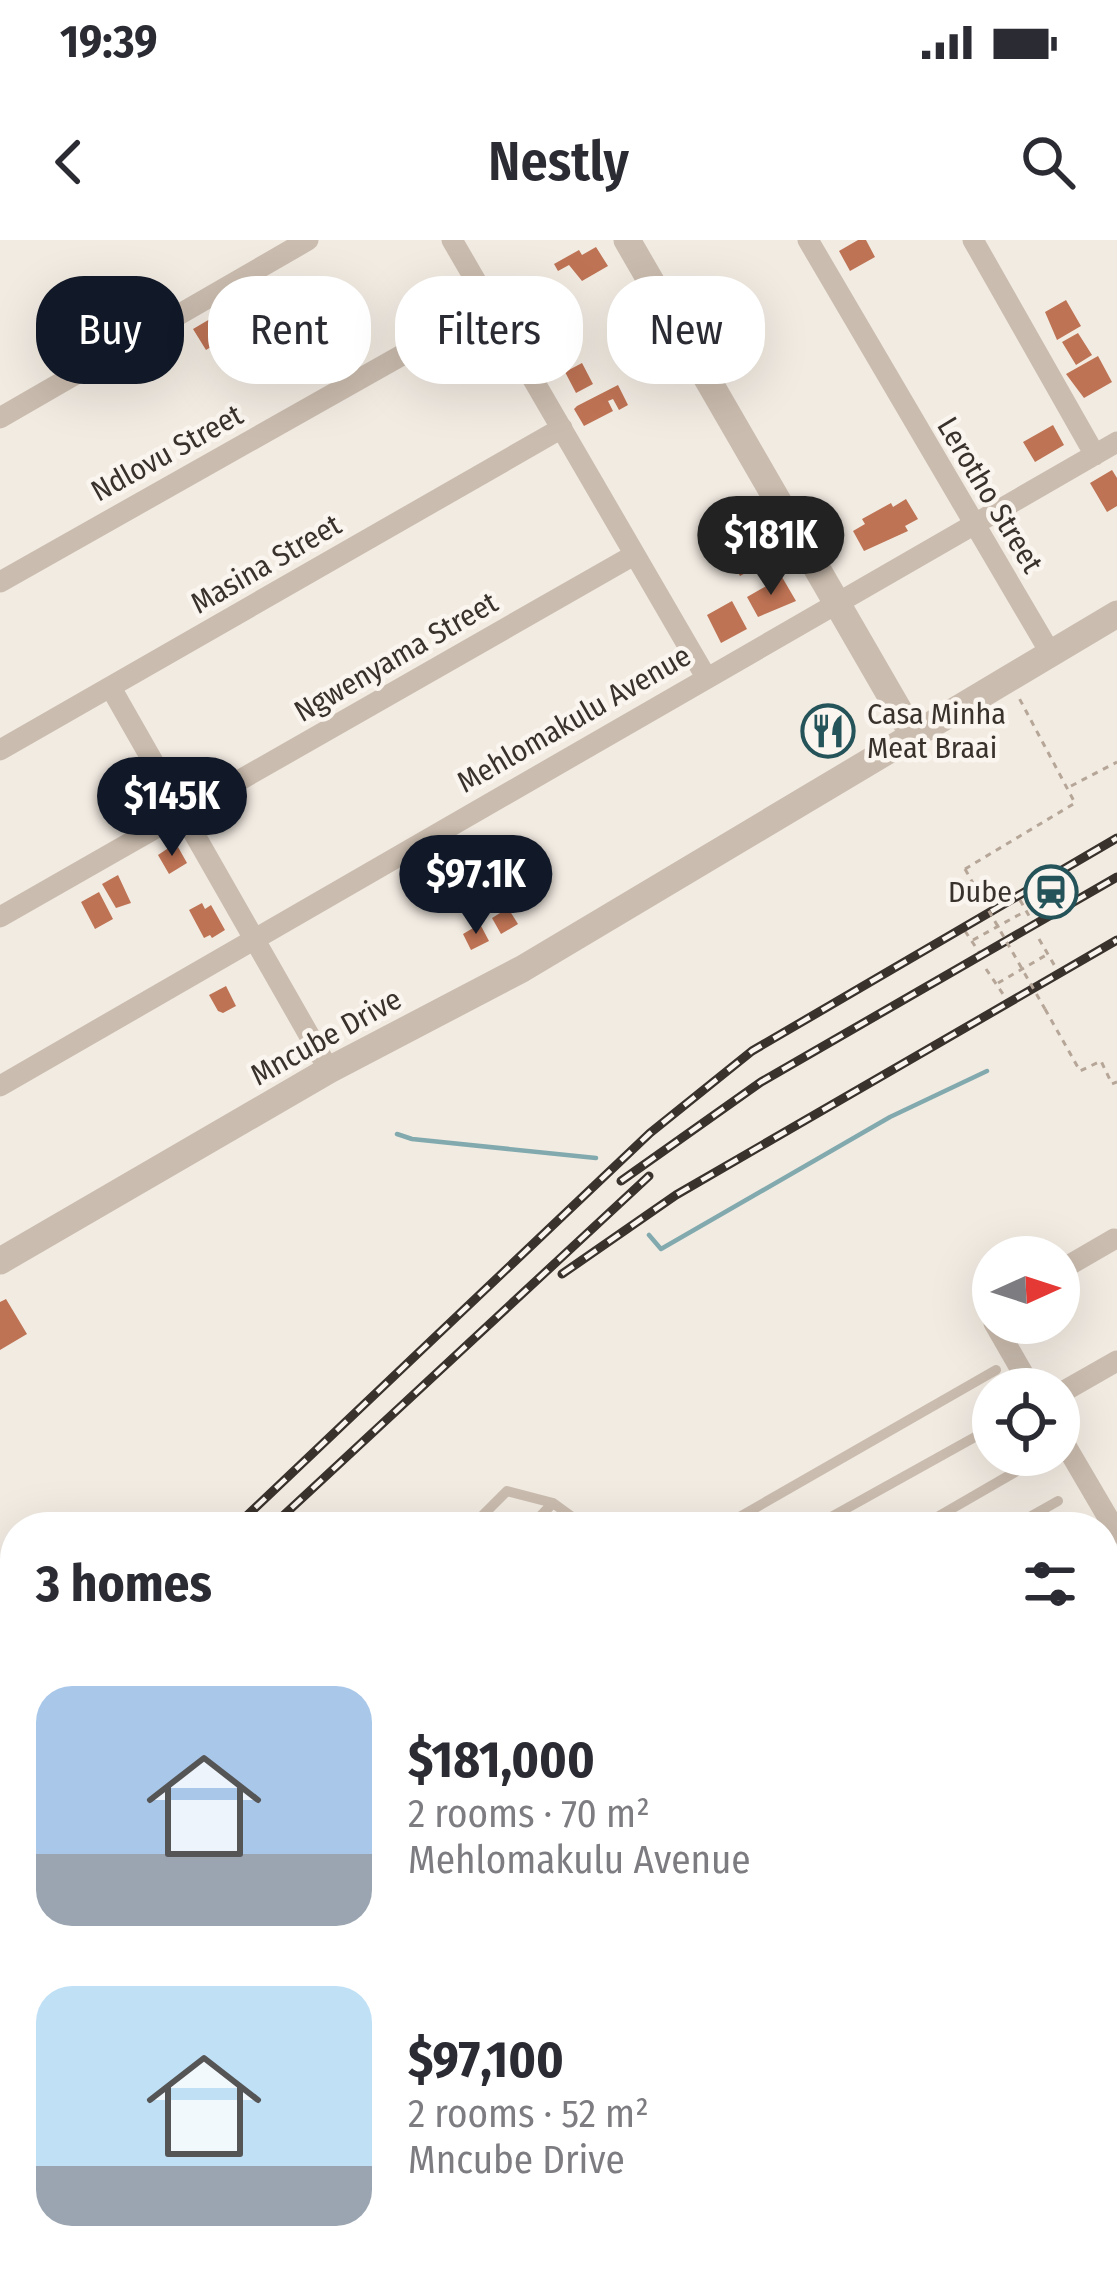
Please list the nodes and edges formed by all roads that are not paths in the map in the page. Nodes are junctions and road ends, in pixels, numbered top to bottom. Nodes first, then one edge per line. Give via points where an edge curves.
1 (308, 240) edge
2 (452, 240) edge
3 (627, 240) edge
4 (808, 240) edge
5 (973, 240) edge
6 (472, 276) edge
7 (395, 359) edge
8 (536, 384) edge
9 (0, 418) edge
10 (562, 428) junction
11 (1117, 442) edge
12 (1095, 455) junction
13 (971, 524) junction
14 (634, 555) junction
15 (0, 582) edge
16 (837, 606) junction
17 (1117, 614) edge
18 (1051, 654) junction
19 (706, 677) junction
20 (111, 688) junction
21 (912, 733) junction
22 (0, 750) edge
23 (182, 814) junction
24 (0, 917) edge
25 (255, 940) junction
26 (329, 1070) junction
27 (0, 1086) edge
28 (1114, 1240) edge
29 (1080, 1259) edge
30 (0, 1261) edge
31 (1117, 1361) edge
32 (1080, 1382) edge
33 (972, 1384) edge
34 (972, 1439) edge
35 (1080, 1470) edge
36 (1008, 1476) edge
37 (1058, 1501) dead end
38 (553, 1503) junction
39 (486, 1512) edge
40 (544, 1512) edge
41 (565, 1512) edge
42 (748, 1512) edge
43 (840, 1512) edge
44 (946, 1512) edge
45 (1039, 1512) edge
46 (1105, 1512) edge

1 - 9 street
2 - 6 street
3 - 16 street
4 - 13 street, Lerotho Street
5 - 12 street
7 - 15 street, Ndlovu Street
8 - 10 street
10 - 14 street
10 - 20 street, Masina Street
11 - 12 street, Mehlomakulu Avenue
12 - 13 street, Mehlomakulu Avenue
13 - 16 street, Mehlomakulu Avenue
13 - 18 street, Lerotho Street
14 - 19 street
14 - 23 street, Ngwenyama Street
16 - 19 street, Mehlomakulu Avenue
16 - 21 street
17 - 18 street, Mncube Drive
18 - 21 street, Mncube Drive
19 - 25 street, Mehlomakulu Avenue
20 - 22 street, Masina Street
20 - 23 street
21 - 26 street, Mncube Drive via 522,969
23 - 24 street, Ngwenyama Street
23 - 25 street
25 - 26 street
25 - 27 street, Mehlomakulu Avenue
26 - 30 street, Mncube Drive
28 - 29 street
31 - 32 street
33 - 42 lane
34 - 43 lane
35 - 46 street
36 - 44 lane
37 - 45 lane
38 - 39 lane via 507,1491
38 - 40 lane
38 - 41 lane

